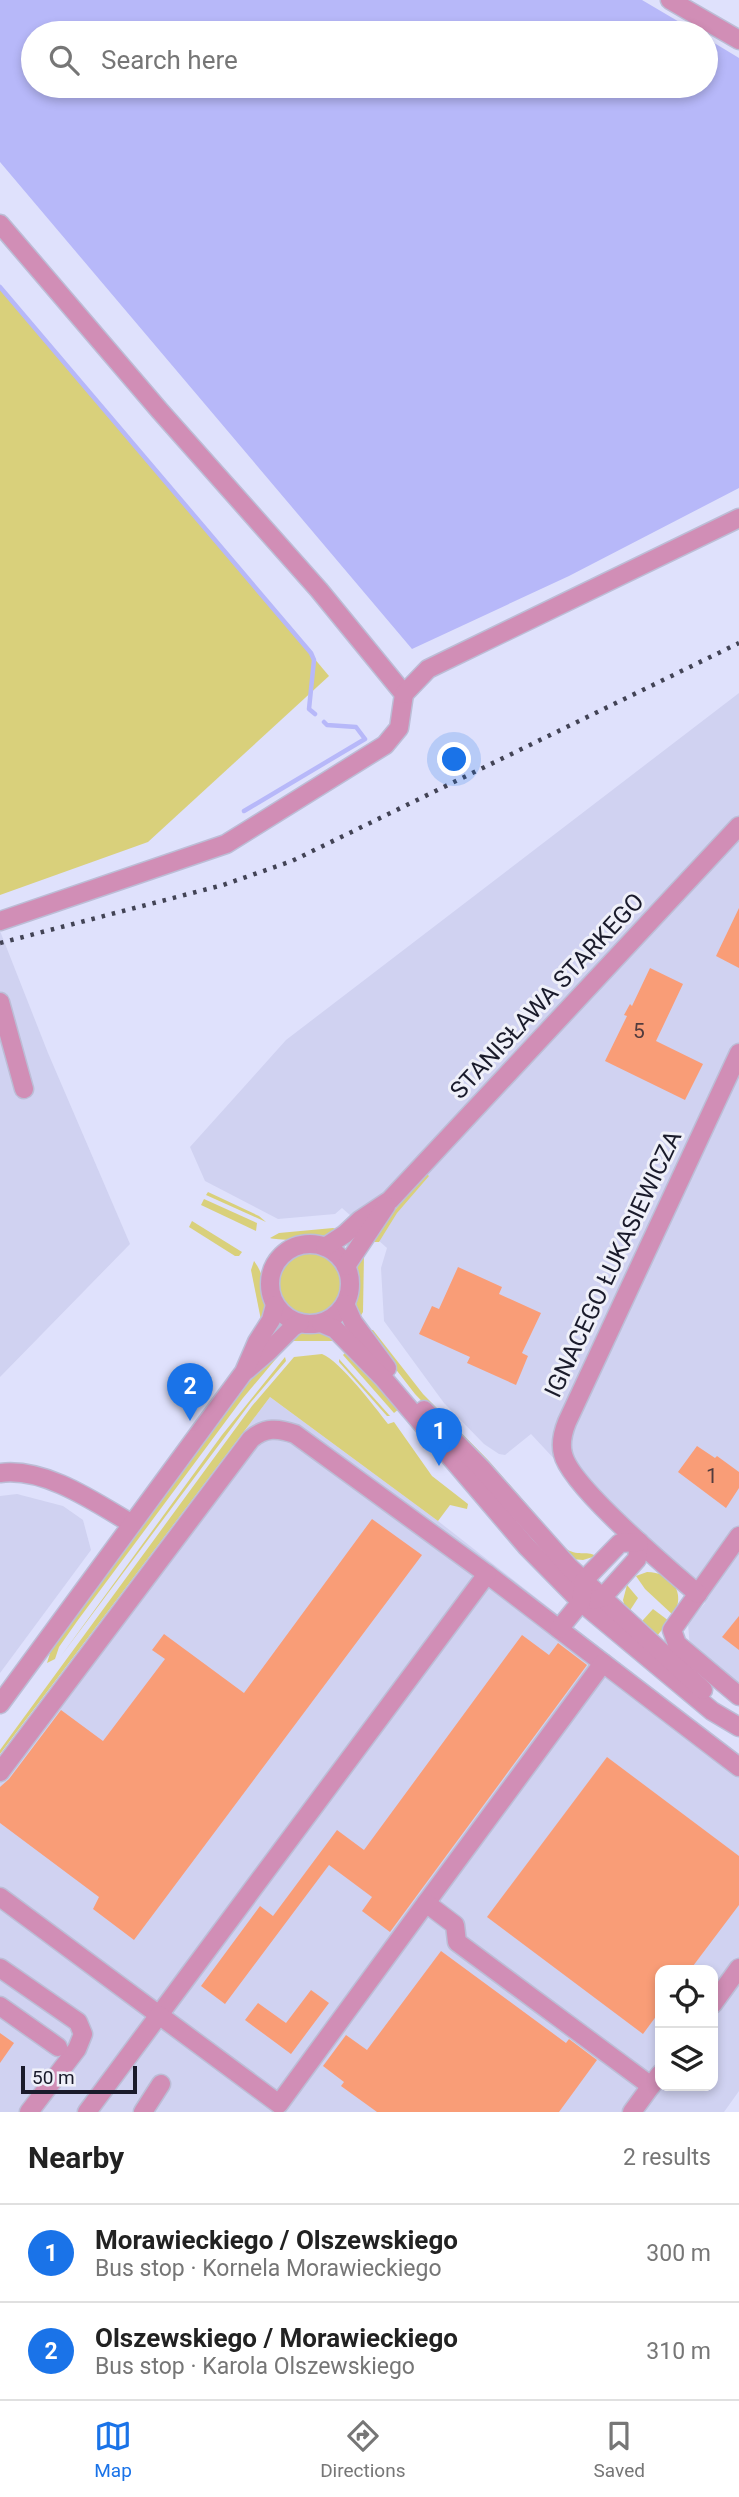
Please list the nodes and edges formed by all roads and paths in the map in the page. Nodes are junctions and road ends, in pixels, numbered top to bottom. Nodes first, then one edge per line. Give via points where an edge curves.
1 (670, 0) edge
2 (706, 21) edge
3 (718, 28) edge
4 (739, 40) edge
5 (0, 224) edge
6 (739, 518) edge
7 (404, 694) junction
8 (739, 826) edge
9 (0, 921) edge
10 (0, 1002) edge
11 (739, 1053) edge
12 (24, 1089) dead end
13 (390, 1200) junction
14 (325, 1247) junction
15 (346, 1266) junction
16 (345, 1304) junction
17 (275, 1305) junction
18 (300, 1323) junction
19 (321, 1323) junction
20 (244, 1372) junction
21 (0, 1473) edge
22 (132, 1524) junction
23 (739, 1536) edge
24 (639, 1542) junction
25 (487, 1574) junction
26 (584, 1581) junction
27 (698, 1594) junction
28 (603, 1598) junction
29 (581, 1602) junction
30 (559, 1629) junction
31 (603, 1663) junction
32 (739, 1696) edge
33 (0, 1704) edge
34 (739, 1726) edge
35 (739, 1767) edge
36 (0, 1772) edge
37 (0, 1897) edge
38 (425, 1903) junction
39 (739, 1969) edge
40 (8, 1973) edge
41 (718, 1997) edge
42 (0, 2003) edge
43 (159, 2015) junction
44 (58, 2048) dead end
45 (655, 2079) edge
46 (655, 2081) edge
47 (161, 2084) dead end
48 (285, 2108) edge
49 (29, 2112) edge
50 (87, 2112) edge
51 (143, 2112) edge
52 (632, 2112) edge

1 - 2 street
3 - 4 street
5 - 7 street
6 - 7 street via 428,669
7 - 9 street via 399,728 385,745 226,844
8 - 13 street, STANISŁAWA STARKEGO
10 - 12 street
11 - 24 street, IGNACEGO ŁUKASIEWICZA via 563,1431 568,1467
13 - 14 street
13 - 15 street
14 - 15 street
14 - 17 street via 299,1245 276,1261 269,1282
15 - 16 street via 350,1279
16 - 19 street
16 - 26 street via 353,1322 396,1378
17 - 18 street
17 - 20 street
18 - 19 street
18 - 20 street
19 - 29 street via 335,1329 378,1373 527,1547
20 - 22 street
21 - 22 street via 12,1471 77,1491
22 - 33 street
23 - 27 street
24 - 26 street via 620,1543
24 - 27 street, IGNACEGO ŁUKASIEWICZA
24 - 28 street via 637,1559
25 - 30 street
25 - 36 street via 295,1433 267,1430 251,1439
25 - 43 street
26 - 28 street
26 - 29 street
27 - 32 street via 671,1630 677,1644
28 - 29 street
28 - 34 street
29 - 30 street
29 - 34 street via 712,1711
30 - 31 street
31 - 35 street
31 - 38 street
37 - 43 street
38 - 45 street via 455,1925 457,1942
38 - 48 street
39 - 41 street
40 - 42 street
40 - 49 street via 78,2022 83,2034 77,2049
42 - 44 street
43 - 48 street
43 - 50 street
46 - 52 street
47 - 51 street

